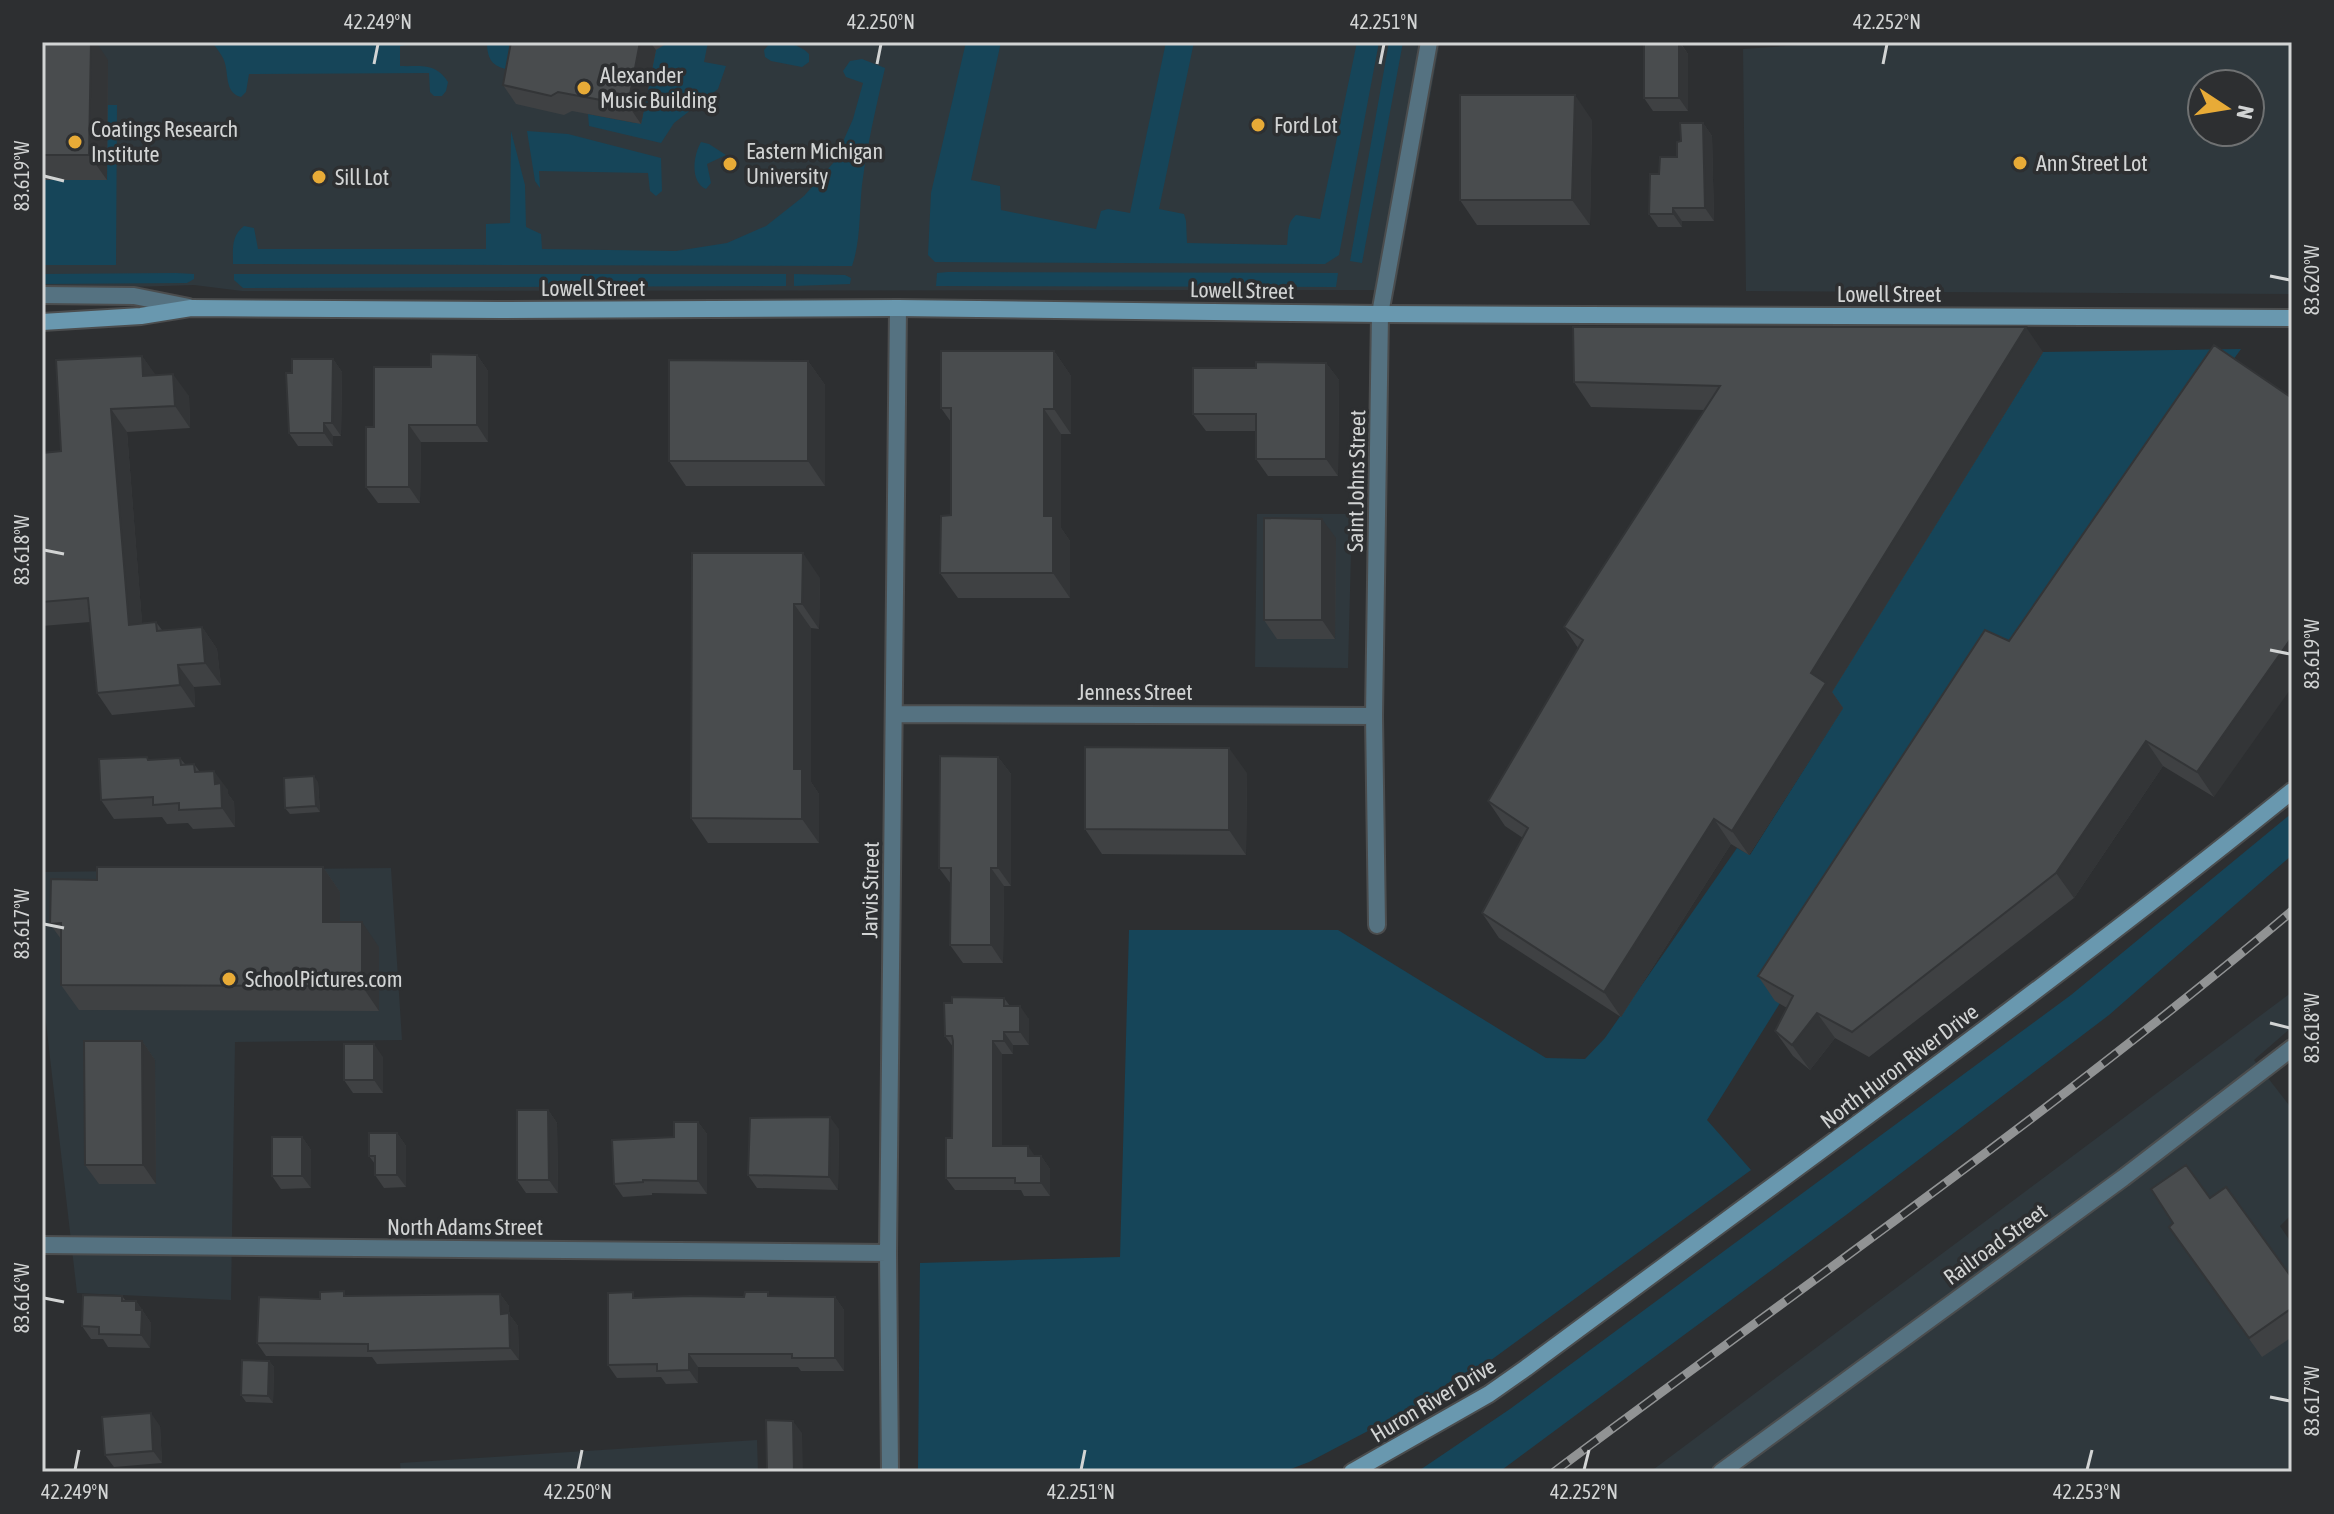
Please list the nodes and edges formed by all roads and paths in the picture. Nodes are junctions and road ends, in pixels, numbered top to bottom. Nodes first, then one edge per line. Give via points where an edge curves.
1 (1429, 42) edge
2 (42, 295) edge
3 (191, 308) junction
4 (898, 308) junction
5 (1380, 314) junction
6 (2292, 318) edge
7 (42, 322) edge
8 (894, 714) junction
9 (1374, 716) junction
10 (2292, 791) edge
11 (1377, 925) dead end
12 (2292, 1048) edge
13 (42, 1245) edge
14 (888, 1253) junction
15 (1526, 1368) joint
16 (1356, 1470) edge
17 (890, 1472) edge
18 (1721, 1472) edge

1 - 5 street, Saint Johns Street
2 - 3 street, Lowell Street via 134,296
3 - 4 main road, Lowell Street
3 - 7 main road, Lowell Street
4 - 5 main road, Lowell Street
4 - 8 street, Jarvis Street
5 - 6 main road, Lowell Street
5 - 9 street, Saint Johns Street
8 - 9 street, Jenness Street
8 - 14 street, Jarvis Street
9 - 11 street, Saint Johns Street
10 - 15 main road, North Huron River Drive via 1896,1096
12 - 18 street, Railroad Street
13 - 14 street, North Adams Street
14 - 17 street, Jarvis Street
15 - 16 main road, Huron River Drive

